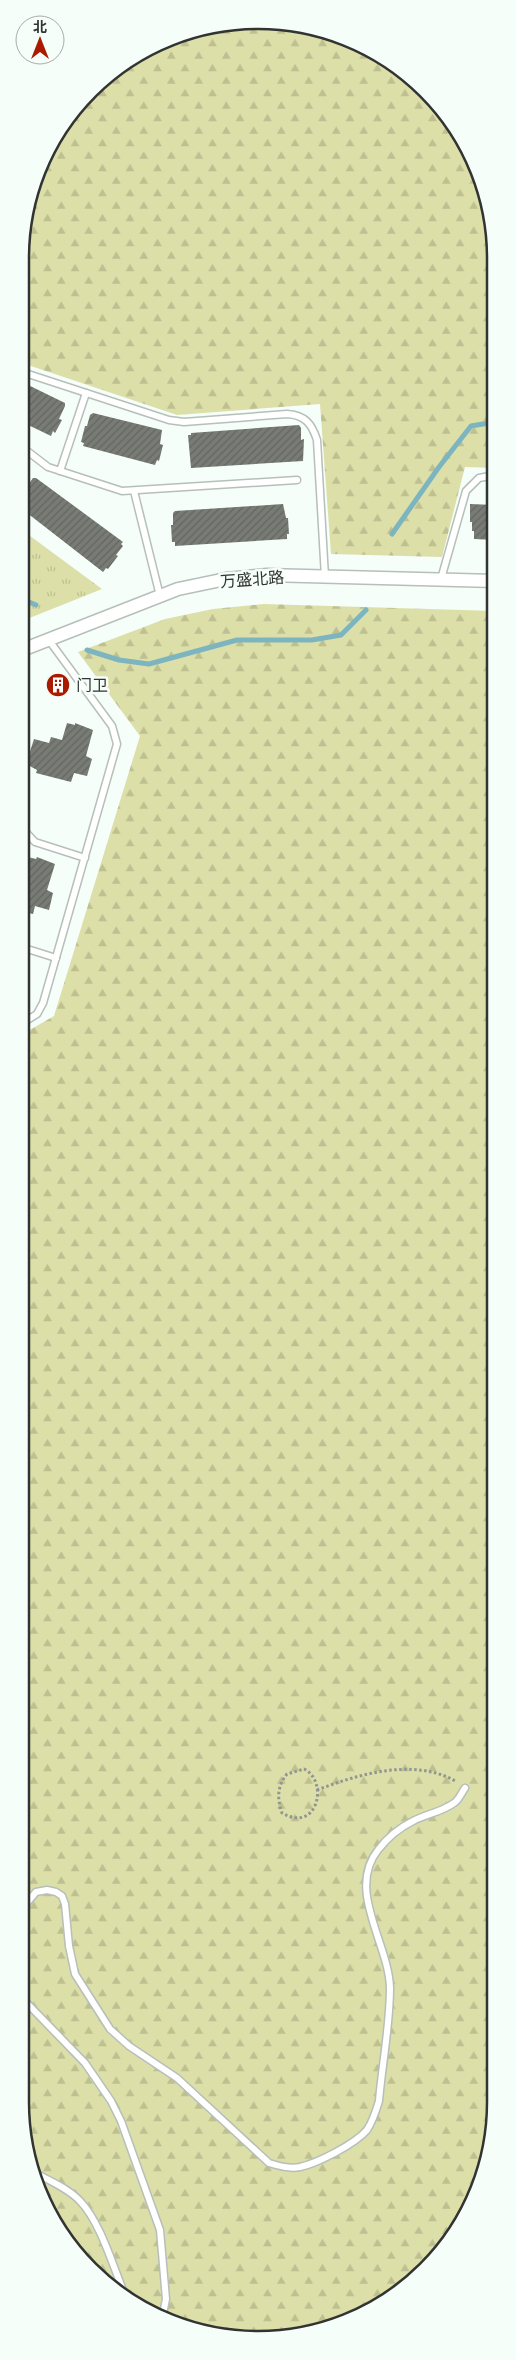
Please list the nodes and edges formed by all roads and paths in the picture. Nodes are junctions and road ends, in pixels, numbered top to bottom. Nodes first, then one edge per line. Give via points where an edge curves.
1 (29, 374) edge
2 (86, 393) junction
3 (29, 453) edge
4 (60, 471) junction
5 (487, 476) edge
6 (297, 480) dead end
7 (134, 491) junction
8 (325, 577) junction
9 (441, 579) junction
10 (487, 581) edge
11 (160, 596) junction
12 (48, 639) junction
13 (29, 647) edge
14 (29, 836) edge
15 (85, 858) junction
16 (29, 950) edge
17 (56, 958) junction
18 (29, 1019) edge
19 (465, 1788) joint
20 (317, 1790) junction
21 (29, 1901) edge
22 (29, 2005) edge
23 (41, 2176) edge
24 (121, 2286) edge
25 (163, 2311) edge

1 - 2 lane
2 - 4 lane
2 - 8 lane via 176,421 287,414 304,418 310,423 317,440
3 - 4 lane via 48,467
4 - 7 lane via 122,491
5 - 9 lane via 479,478 466,490
6 - 7 lane
7 - 11 lane
8 - 9 street, 万盛北路
8 - 11 street, 万盛北路 via 226,579
9 - 10 street, 万盛北路
11 - 12 street, 万盛北路
12 - 13 street, 万盛北路
12 - 15 lane via 110,722 117,738 116,752
14 - 15 lane via 35,842
15 - 17 lane
16 - 17 lane
17 - 18 lane via 40,1009
19 - 20 path via 439,1774 385,1770
19 - 21 lane via 455,1802 393,1834 368,1867 369,1908 386,1962 390,1988 379,2101 374,2118 354,2141 299,2168 284,2168 270,2163 177,2078 129,2046 110,2029 76,1974 62,1896 47,1890 36,1892
20 - 20 path via 316,1781 304,1769 287,1774 278,1792 282,1813 299,1820 309,1815
22 - 25 lane via 85,2063 121,2121 160,2230 166,2299
23 - 24 lane via 80,2201 93,2218

